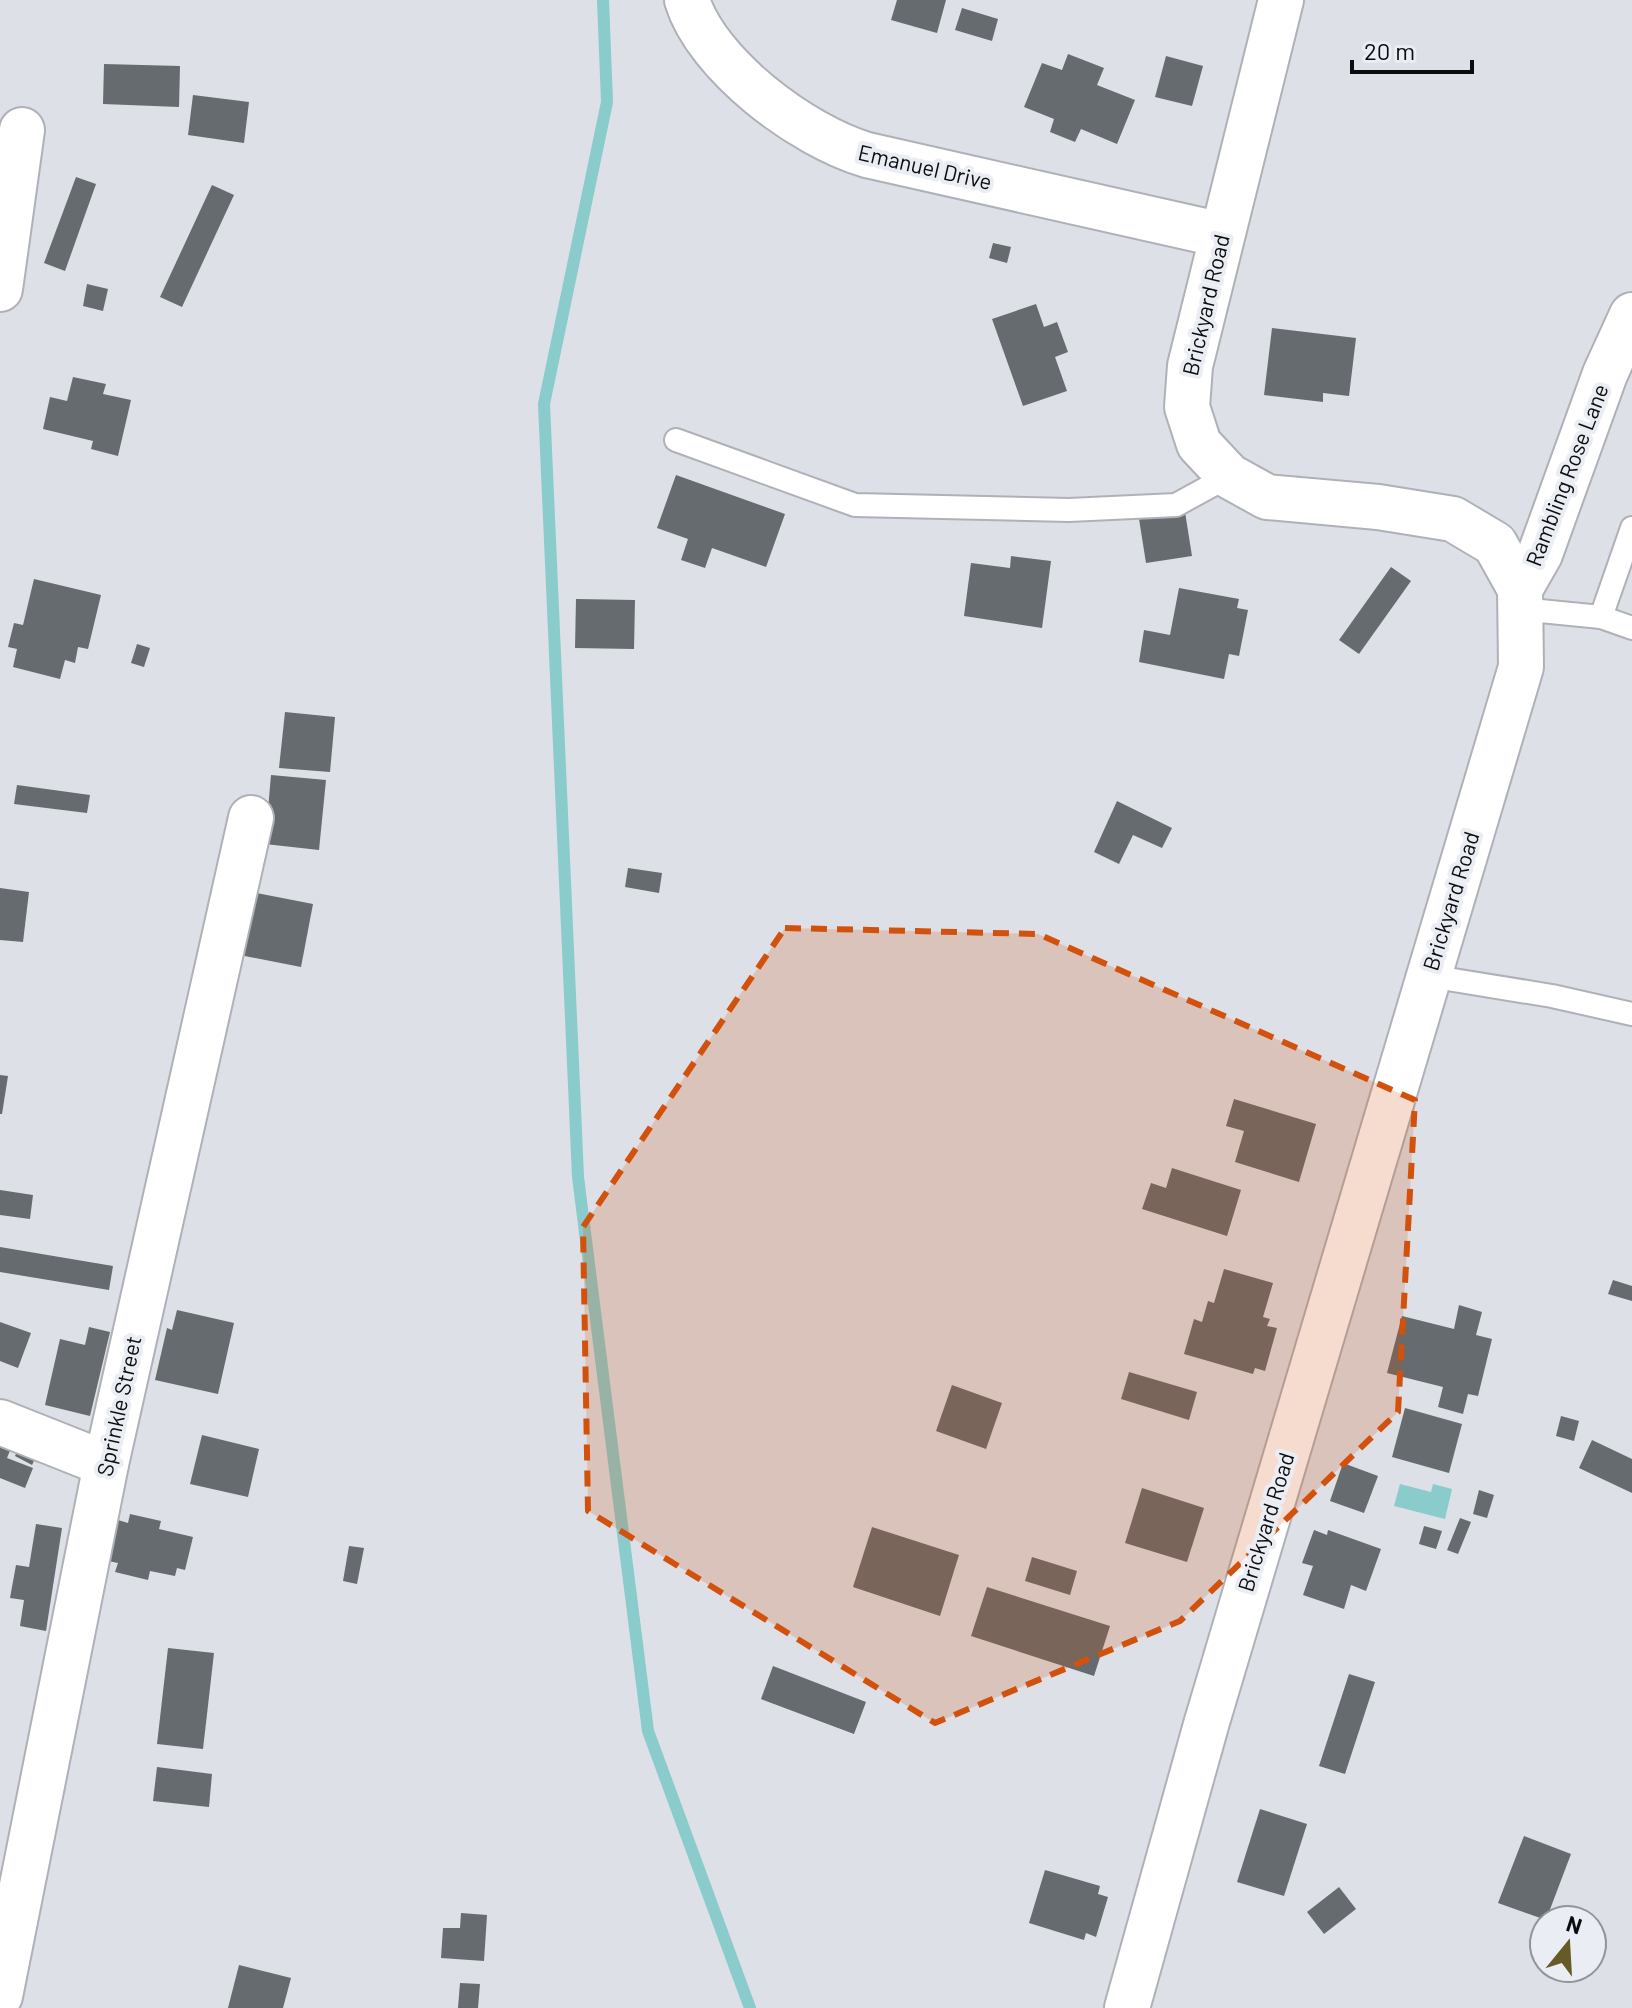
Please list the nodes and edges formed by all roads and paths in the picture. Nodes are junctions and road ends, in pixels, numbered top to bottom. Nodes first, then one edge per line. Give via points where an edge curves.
1 (687, 0) edge
2 (1281, 0) edge
3 (22, 130) dead end
4 (1222, 235) junction
5 (0, 289) edge
6 (1632, 315) edge
7 (676, 440) dead end
8 (1229, 476) junction
9 (1632, 528) edge
10 (1520, 599) junction
11 (1601, 617) junction
12 (1632, 628) edge
13 (251, 818) dead end
14 (1429, 976) junction
15 (1632, 1014) edge
16 (0, 1422) edge
17 (106, 1464) junction
18 (0, 1996) edge
19 (1127, 2008) edge

1 - 4 street, Emanuel Drive via 720,57 806,129 836,145
2 - 4 street, Brickyard Road
3 - 5 street
4 - 8 street, Brickyard Road via 1190,366 1187,407 1199,444
6 - 10 street, Rambling Rose Lane
7 - 8 lane via 855,505 1069,510 1176,505
8 - 10 street, Brickyard Road via 1267,497 1453,519 1495,544
9 - 11 lane
10 - 11 lane
10 - 14 street, Brickyard Road via 1521,667
11 - 12 lane
13 - 17 street, Sprinkle Street
14 - 15 lane
14 - 19 street, Brickyard Road
16 - 17 street
17 - 18 street, Sprinkle Street

